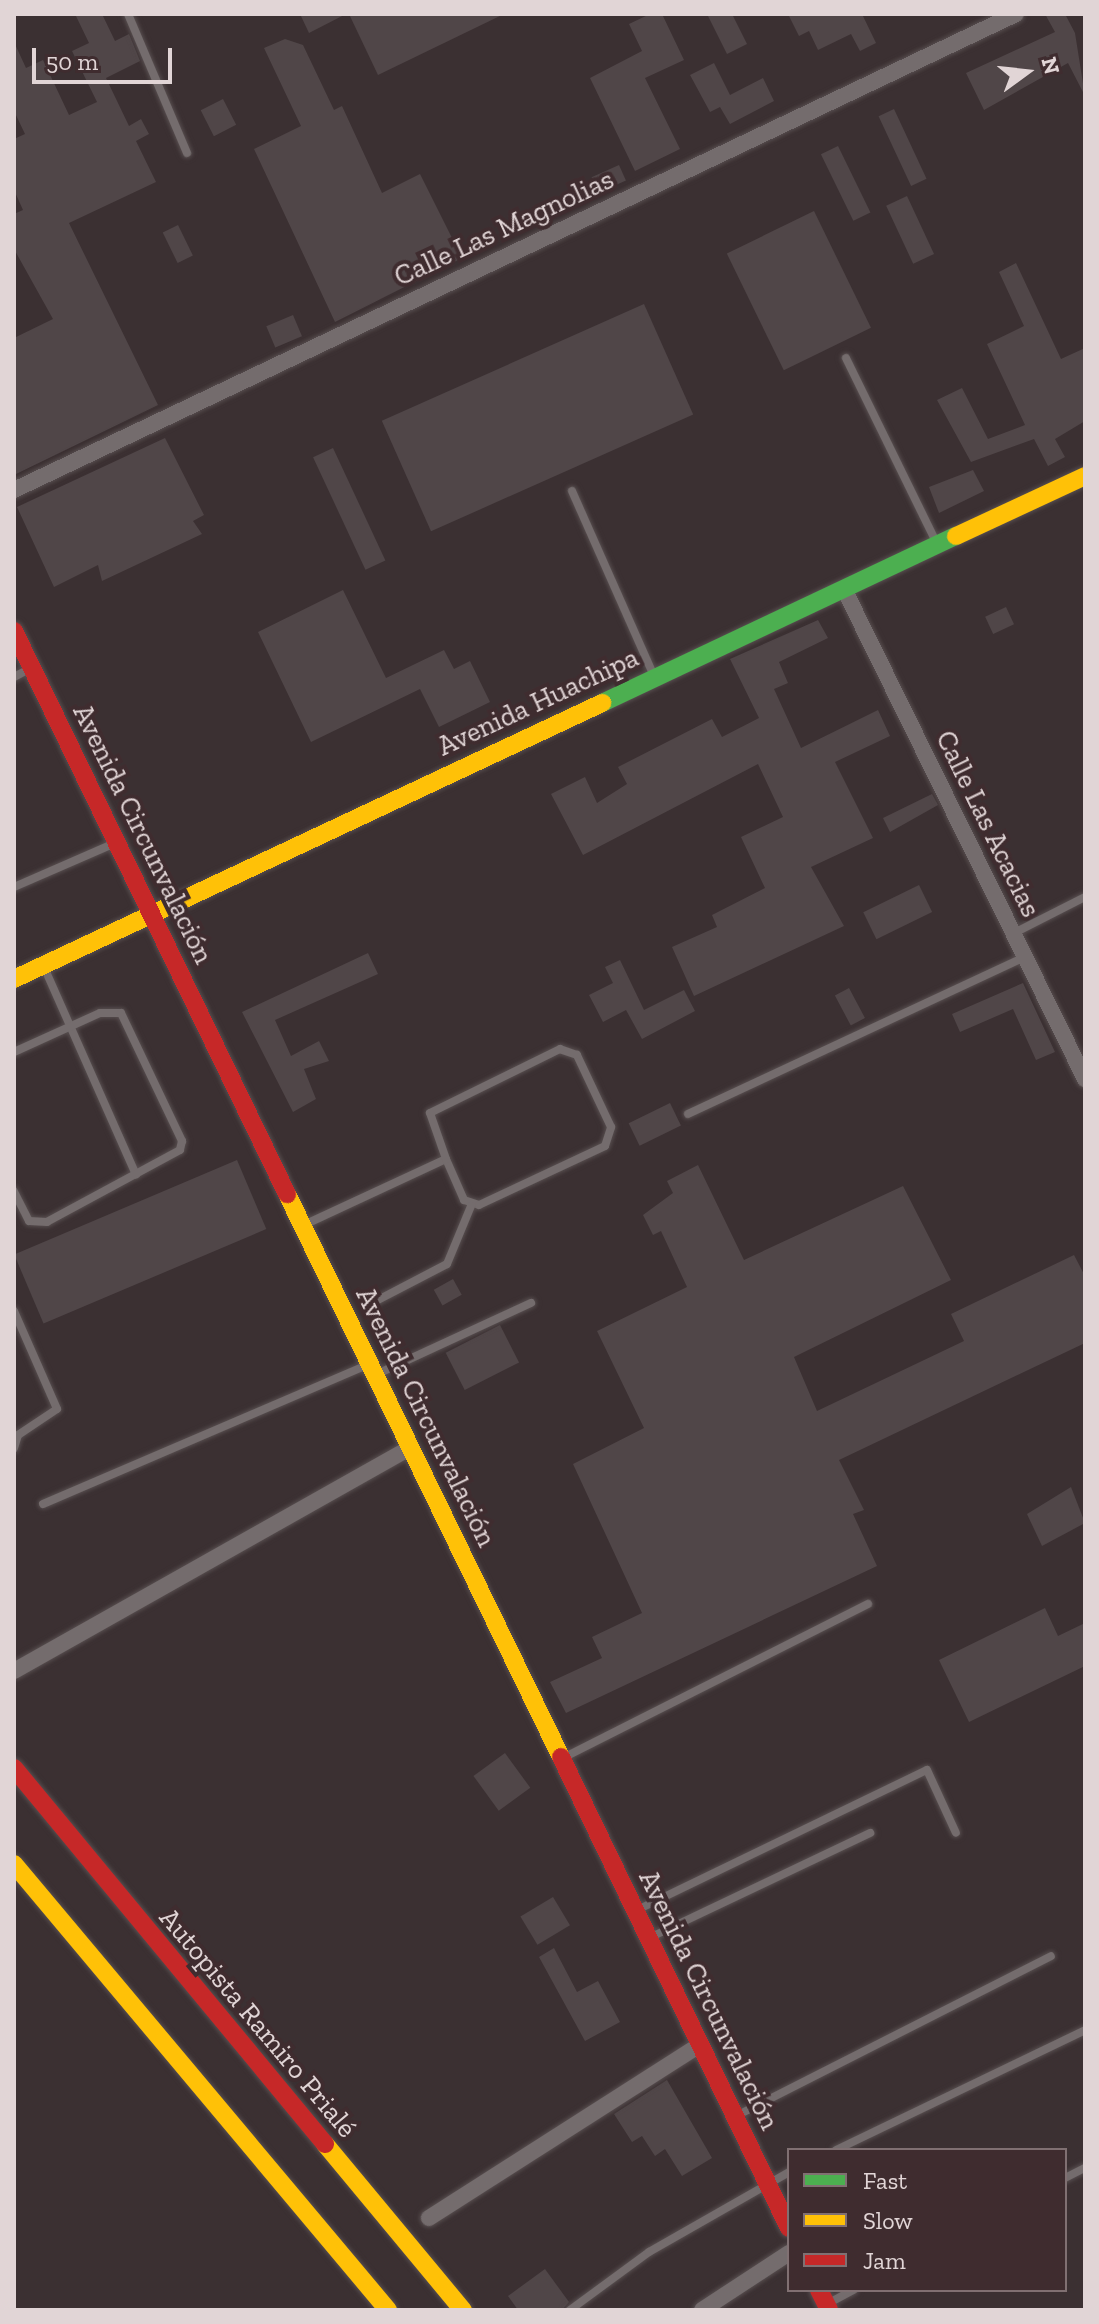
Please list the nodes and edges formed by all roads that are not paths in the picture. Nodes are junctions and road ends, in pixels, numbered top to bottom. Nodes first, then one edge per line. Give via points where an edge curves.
1 (128, 14) edge
2 (1016, 14) edge
3 (187, 153) dead end
4 (846, 358) dead end
5 (1085, 476) edge
6 (14, 490) edge
7 (572, 491) dead end
8 (939, 546) junction
9 (845, 591) junction
10 (14, 631) edge
11 (32, 668) junction
12 (14, 677) edge
13 (655, 679) junction
14 (115, 842) junction
15 (14, 887) edge
16 (1085, 897) edge
17 (149, 912) junction
18 (1013, 933) junction
19 (1025, 957) junction
20 (43, 965) junction
21 (14, 979) edge
22 (71, 1026) junction
23 (14, 1052) edge
24 (1085, 1079) edge
25 (688, 1114) dead end
26 (446, 1159) junction
27 (136, 1175) junction
28 (14, 1191) edge
29 (471, 1206) junction
30 (302, 1227) junction
31 (374, 1302) dead end
32 (531, 1303) dead end
33 (14, 1311) edge
34 (372, 1370) junction
35 (14, 1448) edge
36 (409, 1448) junction
37 (43, 1504) dead end
38 (868, 1604) dead end
39 (14, 1671) edge
40 (560, 1759) junction
41 (14, 1768) edge
42 (870, 1833) dead end
43 (956, 1833) dead end
44 (14, 1864) edge
45 (635, 1911) junction
46 (648, 1938) junction
47 (1051, 1956) dead end
48 (1085, 2030) edge
49 (700, 2045) junction
50 (735, 2117) junction
51 (840, 2148) edge
52 (1085, 2168) edge
53 (787, 2173) edge
54 (1067, 2177) edge
55 (766, 2181) junction
56 (429, 2218) dead end
57 (787, 2224) edge
58 (787, 2254) edge
59 (848, 2292) edge
60 (825, 2301) edge
61 (388, 2310) edge
62 (463, 2310) edge
63 (570, 2310) edge
64 (702, 2310) edge

1 - 3 lane
2 - 6 street, Calle Las Magnolias
4 - 8 lane
5 - 8 main road, Avenida Huachipa
7 - 13 lane
8 - 9 main road, Avenida Huachipa
9 - 13 main road, Avenida Huachipa
9 - 18 street, Calle Las Acacias
10 - 11 main road, Avenida Circunvalación
11 - 12 lane
11 - 14 main road, Avenida Circunvalación
13 - 17 main road, Avenida Huachipa
14 - 15 lane
14 - 17 main road, Avenida Circunvalación
16 - 18 lane
17 - 20 main road, Avenida Huachipa
17 - 30 main road, Avenida Circunvalación
18 - 19 street, Calle Las Acacias
19 - 24 street, Calle Las Acacias
19 - 25 lane
20 - 21 main road, Avenida Huachipa
20 - 22 lane
22 - 23 lane
22 - 27 lane
22 - 27 lane via 100,1013 121,1013 179,1131 180,1150
26 - 29 lane
26 - 29 lane via 429,1122 437,1107 560,1049 577,1055 612,1137
26 - 30 lane
27 - 28 lane via 36,1224
29 - 31 lane via 447,1264
30 - 34 main road, Avenida Circunvalación
32 - 34 lane
33 - 35 lane via 57,1409 18,1435
34 - 36 main road, Avenida Circunvalación
34 - 37 lane
36 - 39 street
36 - 40 main road, Avenida Circunvalación
38 - 40 lane
40 - 45 main road, Avenida Circunvalación
41 - 62 main road, Autopista Ramiro Prialé
42 - 46 lane
43 - 45 lane via 927,1770
44 - 61 main road
45 - 46 main road, Avenida Circunvalación
46 - 49 main road, Avenida Circunvalación
47 - 50 lane
48 - 51 lane
49 - 50 main road, Avenida Circunvalación
49 - 56 street
50 - 55 main road, Avenida Circunvalación
52 - 54 lane
53 - 55 lane
55 - 57 main road, Avenida Circunvalación
55 - 63 lane
58 - 64 street
59 - 60 lane

